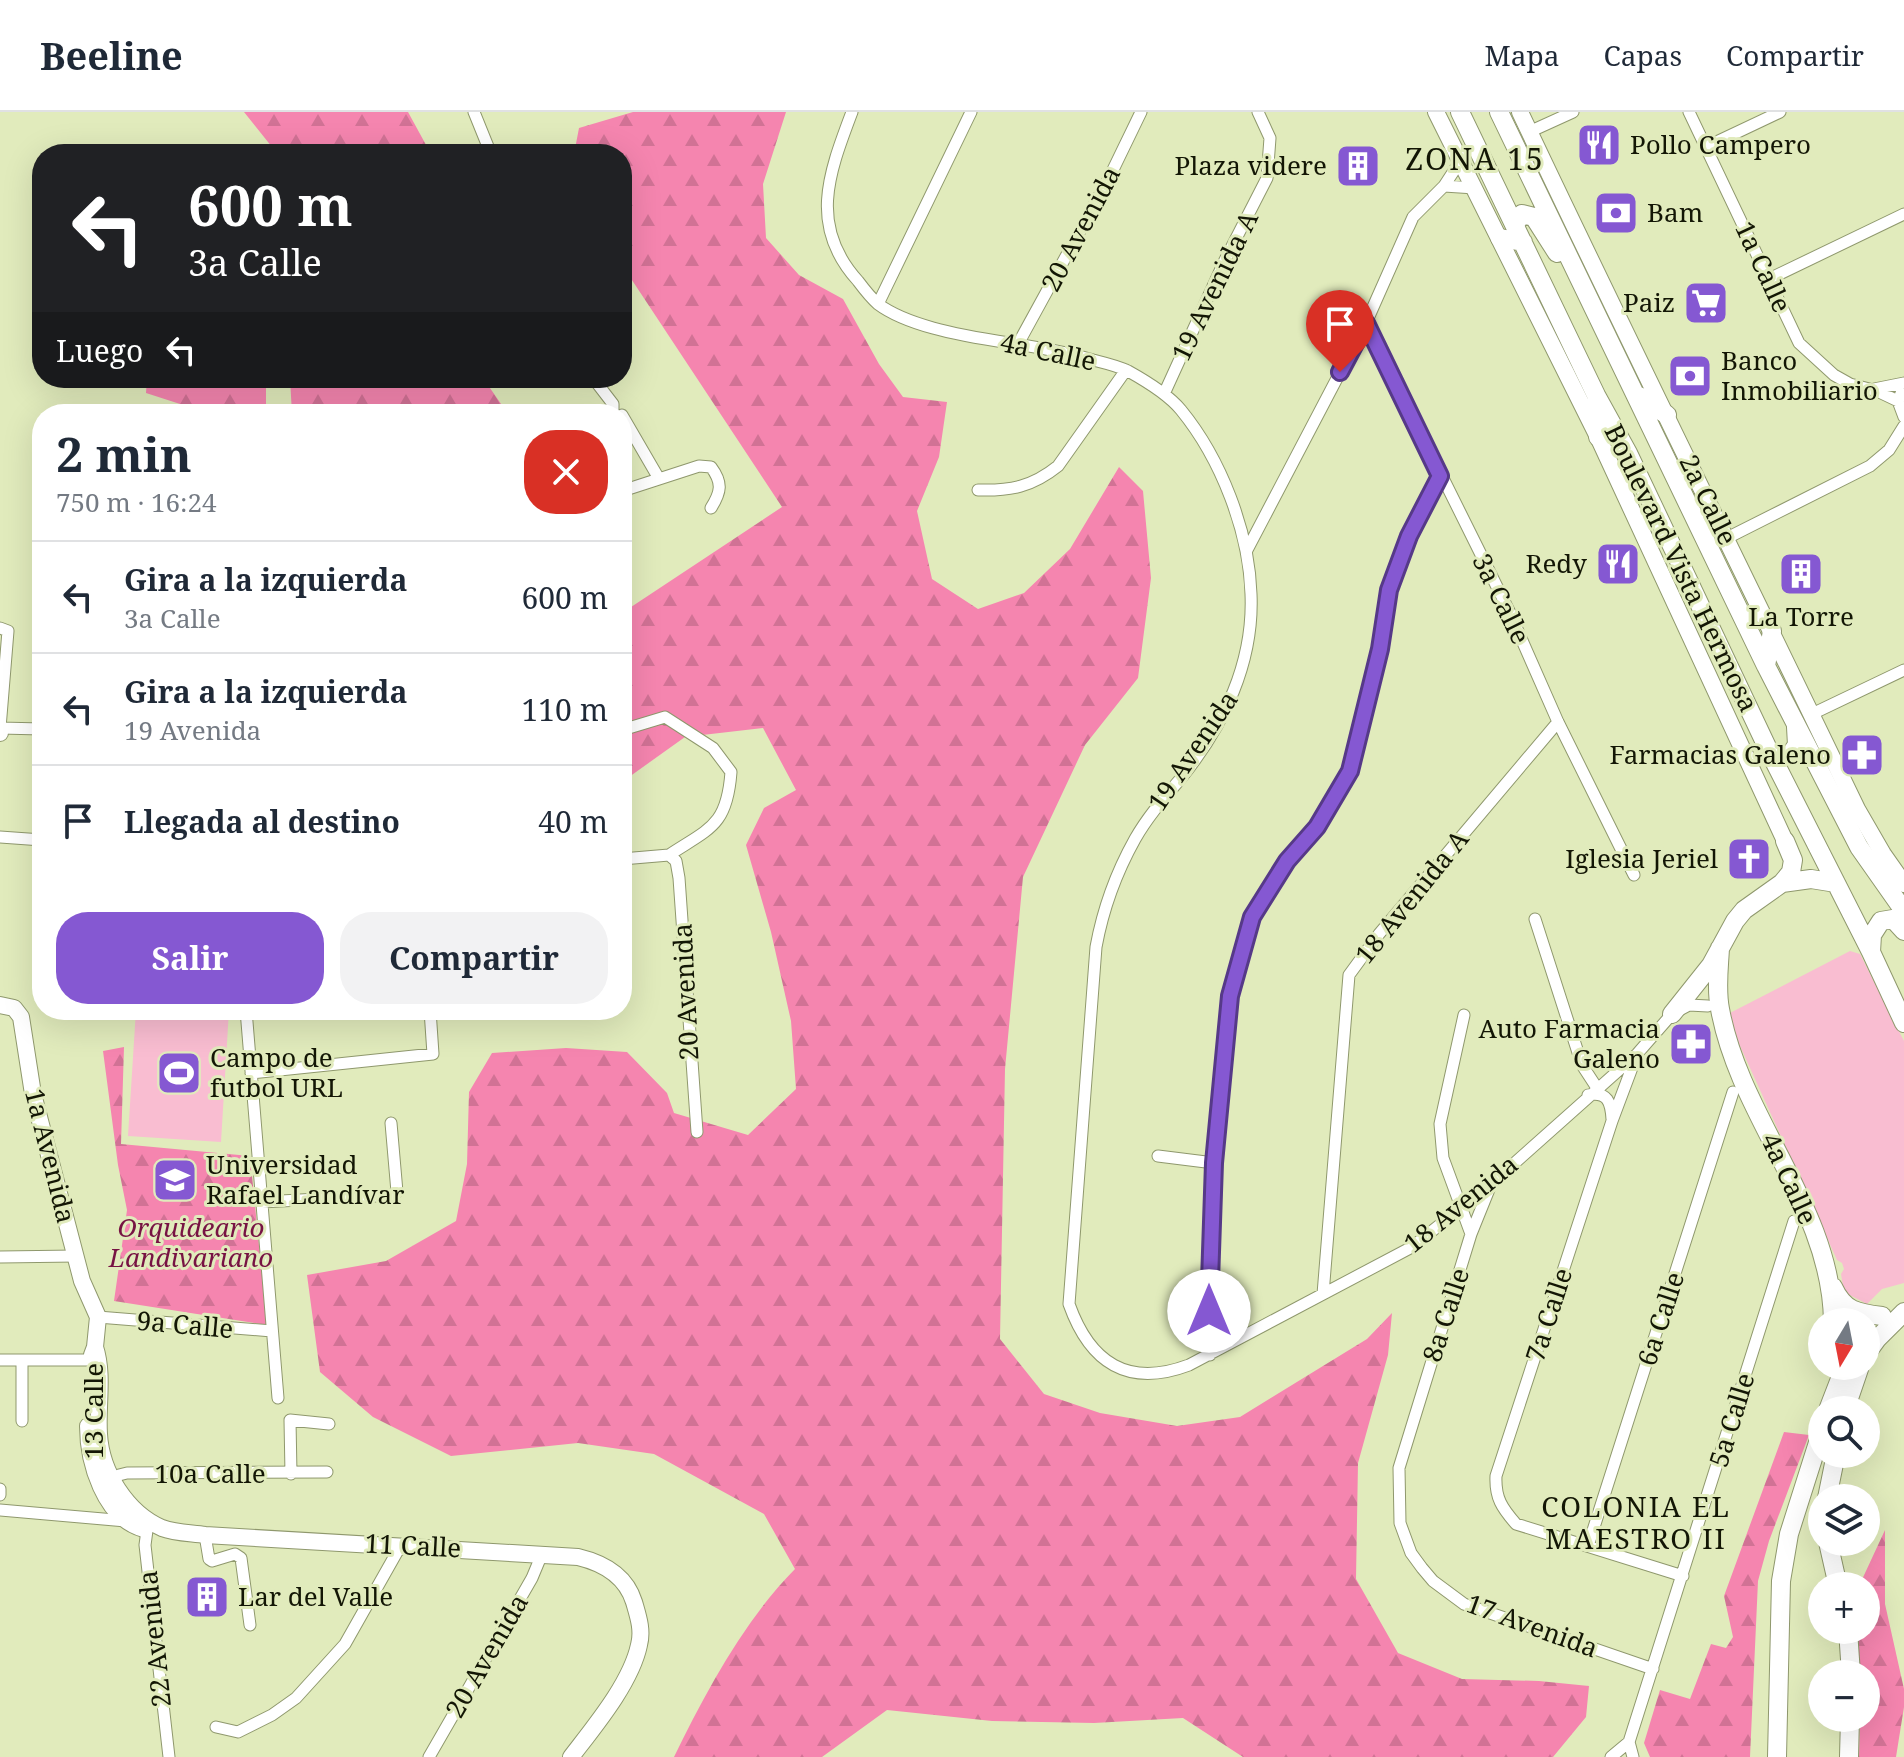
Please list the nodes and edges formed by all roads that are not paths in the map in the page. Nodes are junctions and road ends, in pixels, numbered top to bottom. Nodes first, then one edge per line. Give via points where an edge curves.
1 (474, 112) edge
2 (852, 112) edge
3 (971, 112) edge
4 (1141, 112) edge
5 (1258, 112) edge
6 (1436, 112) edge
7 (1460, 112) edge
8 (1499, 112) edge
9 (1520, 112) edge
10 (1573, 112) edge
11 (1689, 112) edge
12 (1780, 112) edge
13 (1529, 132) junction
14 (487, 144) edge
15 (1706, 147) junction
16 (1461, 160) junction
17 (1548, 176) junction
18 (1444, 186) junction
19 (1475, 188) junction
20 (1546, 207) junction
21 (1904, 214) edge
22 (1515, 224) junction
23 (1500, 238) junction
24 (1523, 242) junction
25 (1575, 272) junction
26 (1769, 279) junction
27 (878, 304) junction
28 (1366, 323) junction
29 (1018, 344) junction
30 (1126, 370) junction
31 (1904, 384) edge
32 (1633, 388) junction
33 (1870, 390) junction
34 (1164, 394) junction
35 (1898, 401) junction
36 (1667, 415) junction
37 (1904, 417) edge
38 (1904, 426) edge
39 (632, 432) edge
40 (1606, 432) junction
41 (1660, 443) junction
42 (1440, 476) junction
43 (658, 477) junction
44 (632, 487) edge
45 (978, 490) dead end
46 (711, 508) dead end
47 (1727, 538) junction
48 (1247, 550) junction
49 (0, 628) edge
50 (1772, 631) junction
51 (1766, 666) junction
52 (1904, 670) edge
53 (1804, 719) junction
54 (1558, 722) junction
55 (632, 727) edge
56 (0, 729) edge
57 (32, 729) edge
58 (1768, 749) junction
59 (0, 837) edge
60 (32, 839) edge
61 (1785, 841) junction
62 (669, 855) junction
63 (632, 858) edge
64 (1634, 875) dead end
65 (1834, 881) junction
66 (1782, 883) junction
67 (1904, 884) edge
68 (1904, 911) edge
69 (1535, 919) dead end
70 (1904, 931) edge
71 (1720, 948) junction
72 (1871, 952) junction
73 (1711, 965) junction
74 (0, 1005) edge
75 (1708, 1006) junction
76 (1672, 1014) junction
77 (1464, 1015) dead end
78 (247, 1020) edge
79 (431, 1020) edge
80 (1904, 1023) edge
81 (1725, 1031) junction
82 (1637, 1054) junction
83 (251, 1073) junction
84 (1592, 1092) junction
85 (1733, 1092) dead end
86 (1612, 1121) junction
87 (391, 1123) dead end
88 (697, 1132) dead end
89 (1158, 1156) dead end
90 (1214, 1163) junction
91 (1491, 1184) junction
92 (262, 1202) junction
93 (1461, 1208) junction
94 (1794, 1221) dead end
95 (1471, 1234) junction
96 (76, 1256) junction
97 (0, 1257) edge
98 (1831, 1282) junction
99 (1323, 1294) junction
100 (1832, 1308) edge
101 (1899, 1312) edge
102 (98, 1317) junction
103 (1880, 1323) edge
104 (272, 1331) junction
105 (1880, 1335) edge
106 (1094, 1352) joint
107 (1210, 1355) junction
108 (95, 1356) junction
109 (0, 1360) edge
110 (22, 1360) junction
111 (278, 1398) dead end
112 (22, 1421) dead end
113 (329, 1424) dead end
114 (1810, 1468) edge
115 (327, 1472) dead end
116 (291, 1474) junction
117 (113, 1480) junction
118 (0, 1489) edge
119 (0, 1495) edge
120 (107, 1498) junction
121 (0, 1510) edge
122 (130, 1521) junction
123 (1400, 1523) joint
124 (154, 1527) junction
125 (205, 1535) junction
126 (401, 1545) junction
127 (1588, 1546) junction
128 (542, 1554) junction
129 (1683, 1576) junction
130 (250, 1625) dead end
131 (1653, 1669) junction
132 (216, 1727) dead end
133 (1850, 1732) edge
134 (1629, 1742) junction
135 (169, 1757) edge
136 (429, 1757) edge
137 (571, 1757) edge
138 (1611, 1757) edge
139 (1633, 1757) edge
140 (1777, 1757) edge
141 (1849, 1757) edge

1 - 14 street
2 - 27 street, 4a Calle via 826,194 828,225 846,268
3 - 27 street
4 - 29 street, 20 Avenida
5 - 34 street, 19 Avenida A via 1270,138 1267,178
6 - 16 street
7 - 22 main road, Boulevard Vista Hermosa
8 - 20 main road, Boulevard Vista Hermosa
9 - 13 street, 2a Calle
10 - 13 street
11 - 15 street, 1a Calle
12 - 15 street
13 - 17 street, 2a Calle
15 - 26 street, 1a Calle
16 - 18 street
16 - 19 street
17 - 20 main road
17 - 36 street, 2a Calle
18 - 19 street
18 - 28 street via 1413,217
19 - 23 street
20 - 25 main road, Boulevard Vista Hermosa
21 - 26 street
22 - 24 main road, Boulevard Vista Hermosa
22 - 25 main road via 1522,214 1534,217
23 - 24 main road
23 - 40 street
24 - 40 main road, Boulevard Vista Hermosa via 1596,395
25 - 32 main road, Boulevard Vista Hermosa
26 - 33 street, 1a Calle via 1799,343 1834,375
27 - 29 street, 4a Calle via 909,321
28 - 42 street, 3a Calle
28 - 48 street
29 - 30 street, 4a Calle
30 - 34 street, 4a Calle
30 - 45 street via 1046,476 1021,488
31 - 33 street
31 - 35 street
32 - 36 main road
32 - 41 main road, Boulevard Vista Hermosa
33 - 35 street, 1a Calle
34 - 48 street, 4a Calle via 1207,450
35 - 37 street
36 - 47 street, 2a Calle
38 - 47 street via 1889,450 1870,466
39 - 43 street
40 - 41 main road via 1628,438 1650,484 1659,490 1668,480 1659,458
40 - 58 main road, Boulevard Vista Hermosa
40 - 61 street
41 - 51 main road, Boulevard Vista Hermosa
42 - 54 street, 3a Calle
42 - 90 street via 1389,590 1350,771 1252,917 1230,996
43 - 44 street
43 - 46 street via 711,467 720,483
47 - 50 street, 2a Calle
48 - 106 street, 19 Avenida via 1250,638 1238,684 1214,730 1135,840 1102,913 1069,1304
49 - 56 street via 8,631
50 - 51 main road
50 - 53 street, 2a Calle
51 - 53 main road, Boulevard Vista Hermosa
52 - 53 street
53 - 58 main road via 1793,753 1779,757
53 - 67 street, 2a Calle
53 - 68 main road, Boulevard Vista Hermosa via 1859,847
54 - 64 street, 3a Calle
54 - 99 street, 18 Avenida A via 1349,975
55 - 62 street via 665,717 729,765 730,794 721,817
56 - 57 street
58 - 65 main road, Boulevard Vista Hermosa
59 - 60 street
61 - 65 main road
61 - 66 main road via 1793,867
62 - 63 street
62 - 88 street, 20 Avenida via 676,861 679,878
65 - 66 main road
65 - 72 main road, Boulevard Vista Hermosa
66 - 71 main road via 1744,910
69 - 84 street
70 - 72 main road via 1893,919 1881,921 1872,935
71 - 73 main road
71 - 81 main road, 4a Calle via 1718,991
72 - 80 main road, Boulevard Vista Hermosa
73 - 75 main road
73 - 76 main road
74 - 96 street, 1a Avenida via 14,1008 21,1017 33,1094
75 - 76 street via 1689,1005
75 - 81 main road, 4a Calle
76 - 82 street, 18 Avenida
77 - 93 street, 8a Calle via 1440,1124 1443,1158
78 - 83 street
79 - 83 street via 433,1054
81 - 98 main road, 4a Calle via 1744,1084 1820,1245
82 - 84 street, 18 Avenida
82 - 86 street, 7a Calle
83 - 92 street
84 - 86 street via 1607,1097
84 - 91 street, 18 Avenida
85 - 127 street, 6a Calle
86 - 127 street, 7a Calle via 1496,1476 1495,1494 1516,1524
87 - 92 street via 394,1195
89 - 90 street
90 - 107 street
91 - 93 street, 18 Avenida
91 - 95 street
92 - 104 street
93 - 95 street, 8a Calle
93 - 99 street, 18 Avenida via 1412,1247
94 - 129 street, 5a Calle
95 - 123 street, 8a Calle via 1399,1468
96 - 97 street
96 - 102 street, 1a Avenida
98 - 100 main road, 4a Calle
98 - 101 main road via 1841,1303 1856,1313
99 - 107 street, 18 Avenida
101 - 103 main road
101 - 105 main road
102 - 104 street, 9a Calle
102 - 108 street, 13 Calle
104 - 111 street
106 - 107 street, 18 Avenida via 1130,1372 1151,1375 1170,1373
108 - 110 street
108 - 117 street, 13 Calle via 101,1450
108 - 120 street, 13 Calle via 90,1460
109 - 110 street
110 - 112 street
113 - 116 street via 290,1420
114 - 140 main road via 1783,1569
115 - 116 street, 10a Calle
116 - 117 street, 10a Calle via 127,1473
117 - 120 street
117 - 124 street, 13 Calle
118 - 119 street
120 - 122 street, 13 Calle
121 - 122 street
122 - 124 street, 13 Calle
123 - 131 street, 17 Avenida via 1422,1568 1464,1604
124 - 125 street, 11 Calle
124 - 135 street, 22 Avenida via 145,1545
125 - 126 street, 11 Calle
125 - 130 street via 212,1561 235,1554 241,1558
126 - 128 street, 11 Calle
126 - 132 street via 345,1644 296,1698 238,1732
127 - 129 street
128 - 136 street, 20 Avenida
128 - 137 street, 11 Calle via 603,1565 632,1594 641,1625 631,1667
129 - 131 street, 5a Calle
131 - 134 street, 5a Calle
133 - 141 main road
134 - 138 street
134 - 139 street

